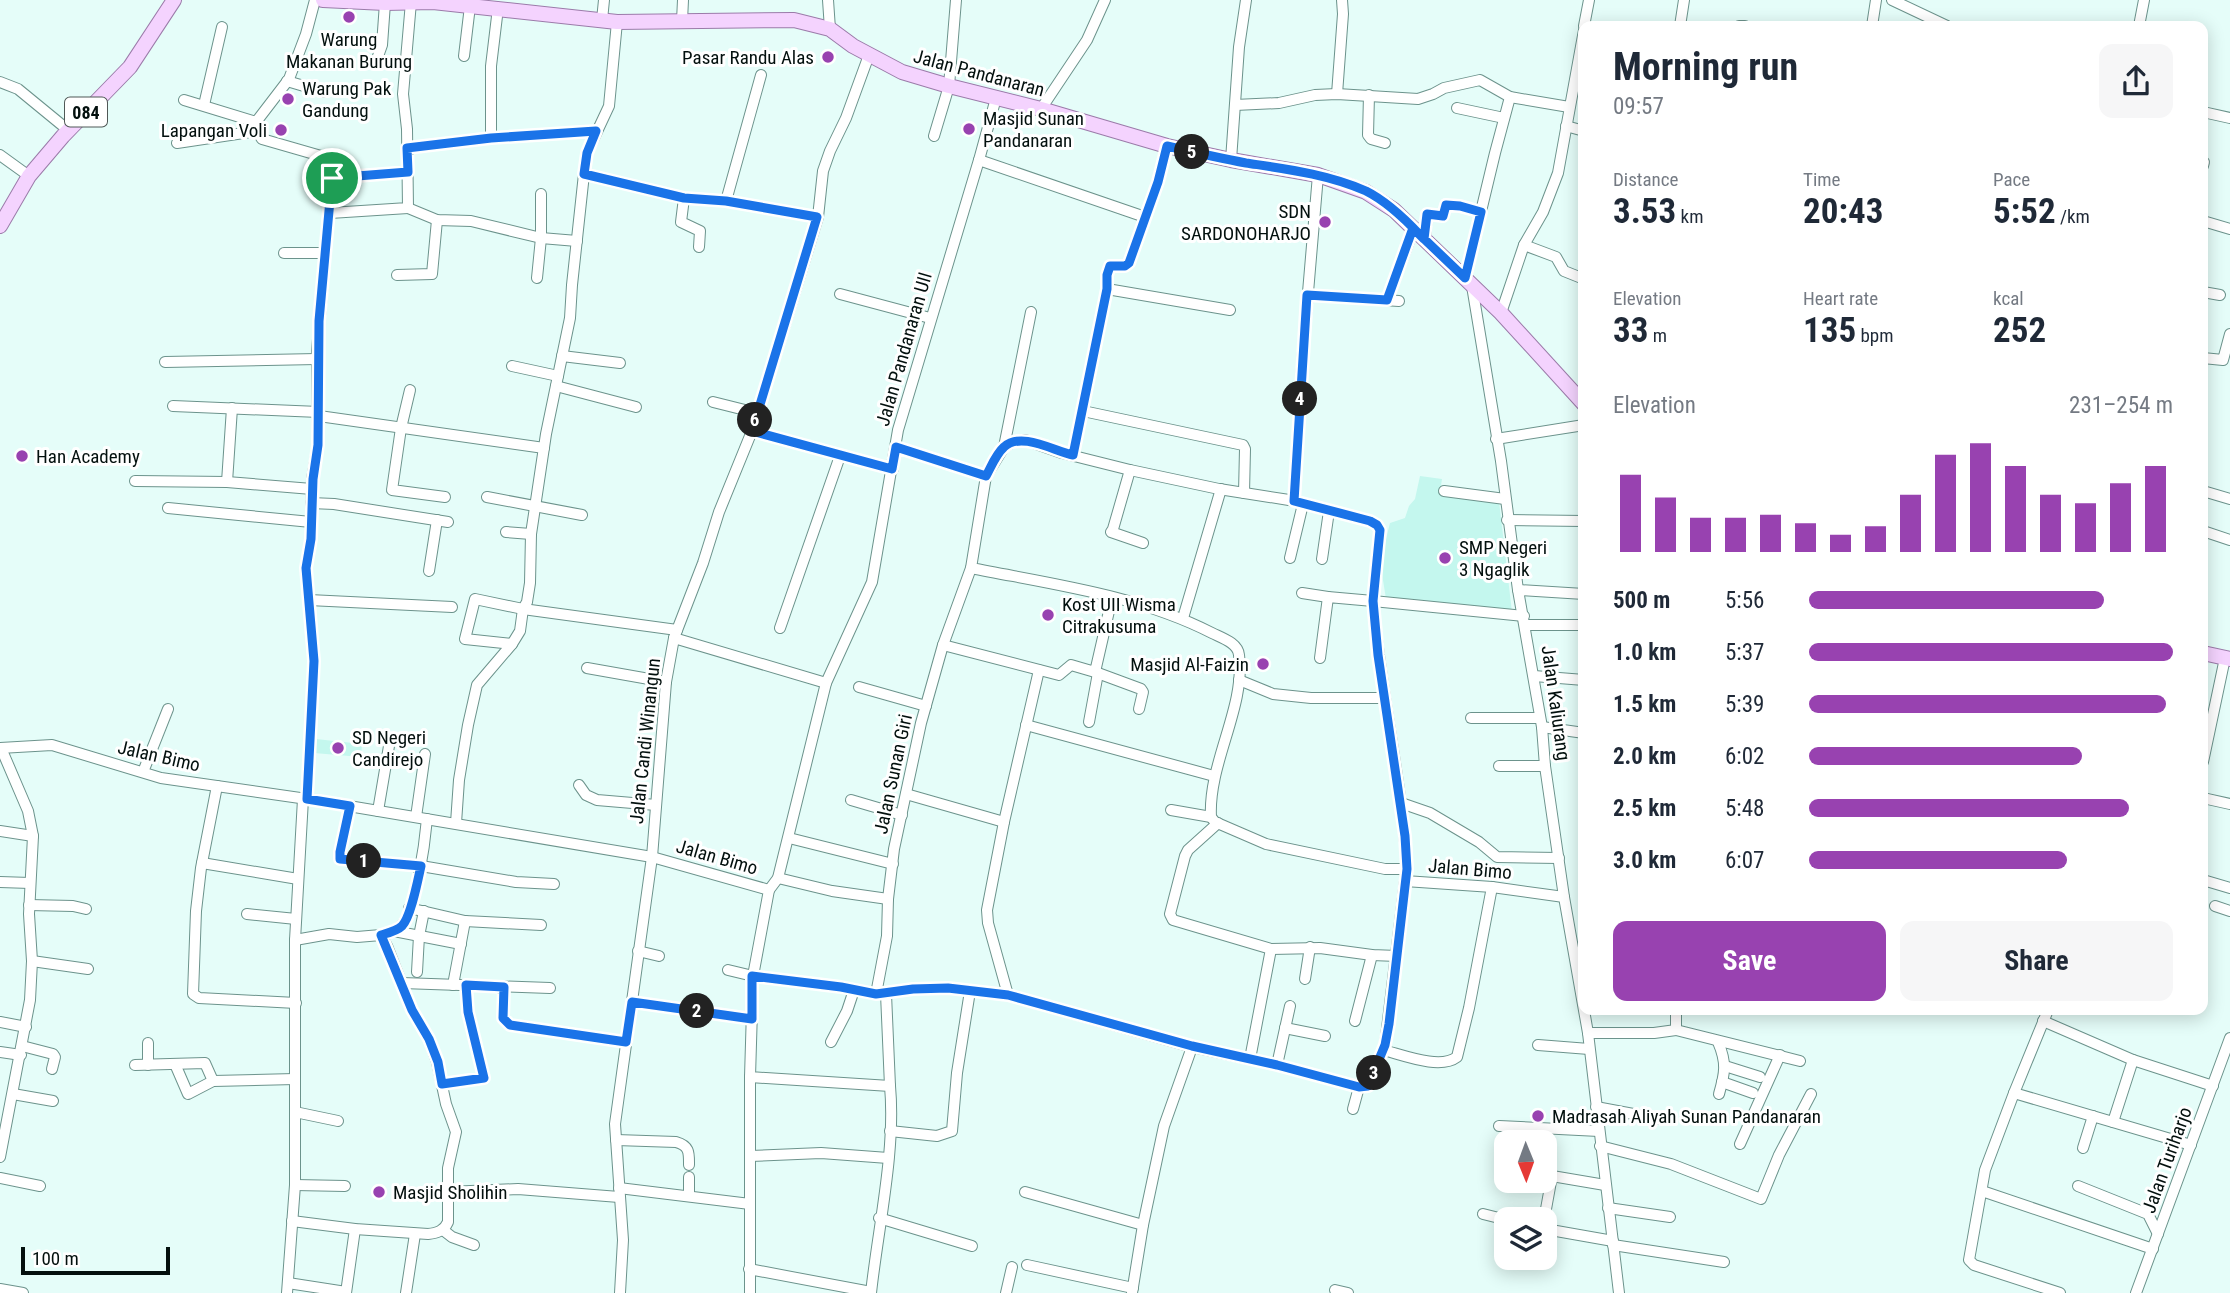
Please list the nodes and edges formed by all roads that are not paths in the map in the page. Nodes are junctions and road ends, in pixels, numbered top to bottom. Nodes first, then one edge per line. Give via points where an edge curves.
1 (174, 0) edge
2 (315, 0) edge
3 (323, 0) edge
4 (604, 0) edge
5 (683, 0) edge
6 (828, 0) edge
7 (956, 0) edge
8 (1105, 0) edge
9 (1246, 0) edge
10 (1342, 0) edge
11 (1589, 0) edge
12 (1684, 0) edge
13 (1876, 0) edge
14 (1892, 0) edge
15 (2144, 0) edge
16 (433, 1) edge
17 (411, 2) junction
18 (385, 3) junction
19 (470, 5) junction
20 (498, 8) junction
21 (609, 21) junction
22 (682, 21) junction
23 (1585, 21) edge
24 (1681, 21) edge
25 (1873, 21) edge
26 (1936, 21) edge
27 (2140, 21) edge
28 (222, 27) dead end
29 (830, 29) junction
30 (869, 55) junction
31 (464, 56) dead end
32 (377, 59) dead end
33 (1578, 67) edge
34 (761, 75) dead end
35 (288, 81) junction
36 (0, 82) edge
37 (948, 86) junction
38 (324, 92) dead end
39 (1337, 94) junction
40 (1369, 95) junction
41 (1510, 97) junction
42 (996, 98) junction
43 (184, 100) dead end
44 (204, 105) junction
45 (1235, 105) junction
46 (1569, 107) junction
47 (1457, 108) dead end
48 (1041, 109) junction
49 (2208, 113) edge
50 (1504, 118) junction
51 (2230, 118) edge
52 (256, 126) junction
53 (1566, 126) junction
54 (1578, 129) edge
55 (68, 130) junction
56 (596, 131) junction
57 (933, 136) dead end
58 (491, 138) junction
59 (177, 143) dead end
60 (1385, 143) dead end
61 (1167, 146) junction
62 (407, 148) junction
63 (0, 155) edge
64 (979, 160) junction
65 (1231, 160) junction
66 (408, 172) junction
67 (584, 174) junction
68 (1318, 175) junction
69 (29, 176) junction
70 (332, 178) junction
71 (541, 194) dead end
72 (684, 198) junction
73 (726, 201) junction
74 (408, 208) junction
75 (1481, 212) junction
76 (330, 213) junction
77 (817, 217) junction
78 (1145, 217) junction
79 (437, 220) junction
80 (2208, 222) edge
81 (0, 226) edge
82 (1413, 228) junction
83 (2230, 229) edge
84 (541, 238) junction
85 (1424, 239) junction
86 (577, 241) junction
87 (1524, 245) junction
88 (699, 247) dead end
89 (284, 253) dead end
90 (326, 253) junction
91 (397, 275) dead end
92 (1578, 277) edge
93 (537, 278) dead end
94 (1468, 282) junction
95 (1107, 289) junction
96 (2208, 293) edge
97 (840, 294) dead end
98 (1307, 295) junction
99 (2220, 295) dead end
100 (1230, 310) dead end
101 (1031, 312) dead end
102 (1501, 313) junction
103 (930, 318) junction
104 (2230, 334) edge
105 (562, 356) junction
106 (2208, 358) edge
107 (165, 362) dead end
108 (318, 362) junction
109 (620, 363) dead end
110 (258, 366) dead end
111 (512, 366) dead end
112 (557, 381) junction
113 (410, 390) dead end
114 (1578, 397) edge
115 (713, 402) dead end
116 (173, 406) dead end
117 (636, 407) dead end
118 (232, 408) junction
119 (1083, 411) junction
120 (757, 413) junction
121 (319, 414) junction
122 (1578, 426) edge
123 (401, 428) junction
124 (752, 431) junction
125 (1496, 439) junction
126 (896, 447) junction
127 (1004, 447) junction
128 (544, 448) junction
129 (1073, 455) junction
130 (840, 456) junction
131 (892, 469) junction
132 (1130, 470) junction
133 (986, 476) junction
134 (135, 481) dead end
135 (228, 482) junction
136 (312, 489) junction
137 (1221, 489) junction
138 (1444, 491) dead end
139 (2208, 491) edge
140 (1244, 493) junction
141 (446, 496) dead end
142 (487, 497) dead end
143 (1506, 499) junction
144 (2230, 499) edge
145 (311, 502) junction
146 (1298, 502) junction
147 (535, 505) junction
148 (168, 509) dead end
149 (1329, 511) junction
150 (582, 515) dead end
151 (1507, 520) junction
152 (1578, 521) edge
153 (312, 522) junction
154 (506, 531) dead end
155 (2208, 533) edge
156 (531, 534) junction
157 (2230, 540) edge
158 (1143, 543) dead end
159 (1290, 558) dead end
160 (1322, 559) dead end
161 (971, 568) junction
162 (429, 571) dead end
163 (1518, 590) junction
164 (1302, 593) dead end
165 (1578, 594) edge
166 (1328, 597) junction
167 (1112, 598) junction
168 (309, 600) junction
169 (1373, 601) junction
170 (452, 607) dead end
171 (523, 609) junction
172 (1182, 618) junction
173 (1525, 621) junction
174 (1578, 625) edge
175 (780, 628) dead end
176 (676, 634) junction
177 (512, 644) junction
178 (943, 645) junction
179 (2208, 654) edge
180 (1320, 658) dead end
181 (2227, 658) edge
182 (587, 668) dead end
183 (1039, 670) junction
184 (1097, 673) junction
185 (1534, 676) junction
186 (1239, 680) junction
187 (1578, 680) edge
188 (666, 682) junction
189 (826, 683) junction
190 (859, 687) dead end
191 (1384, 698) junction
192 (926, 706) junction
193 (168, 709) dead end
194 (1139, 709) dead end
195 (1471, 718) dead end
196 (1089, 722) dead end
197 (1541, 722) junction
198 (1026, 725) junction
199 (1578, 731) edge
200 (2208, 740) edge
201 (389, 746) dead end
202 (1, 748) edge
203 (425, 754) dead end
204 (1499, 766) dead end
205 (1545, 766) junction
206 (143, 772) junction
207 (1214, 776) junction
208 (579, 785) dead end
209 (217, 786) junction
210 (906, 794) junction
211 (305, 799) junction
212 (2208, 799) edge
213 (851, 800) dead end
214 (1401, 803) junction
215 (2230, 804) edge
216 (656, 805) junction
217 (350, 806) junction
218 (1171, 810) dead end
219 (378, 811) junction
220 (902, 815) junction
221 (422, 818) junction
222 (1215, 820) junction
223 (1004, 822) junction
224 (456, 824) junction
225 (0, 831) edge
226 (33, 836) junction
227 (789, 838) junction
228 (652, 857) junction
229 (1559, 858) junction
230 (202, 863) junction
231 (893, 864) junction
232 (421, 866) junction
233 (1407, 869) junction
234 (298, 878) junction
235 (778, 878) junction
236 (1405, 881) junction
237 (2208, 881) edge
238 (0, 882) edge
239 (30, 883) junction
240 (554, 884) dead end
241 (1492, 887) junction
242 (2230, 888) edge
243 (769, 890) junction
244 (1564, 897) junction
245 (888, 899) junction
246 (29, 905) junction
247 (2215, 906) dead end
248 (410, 908) junction
249 (86, 909) dead end
250 (424, 911) junction
251 (2230, 911) edge
252 (247, 914) dead end
253 (296, 919) junction
254 (465, 921) junction
255 (541, 925) dead end
256 (394, 931) junction
257 (381, 935) junction
258 (419, 936) junction
259 (295, 940) junction
260 (461, 944) junction
261 (1310, 947) junction
262 (1271, 949) junction
263 (639, 951) junction
264 (1578, 954) edge
265 (659, 956) dead end
266 (1372, 956) junction
267 (1397, 956) junction
268 (32, 961) junction
269 (88, 969) dead end
270 (729, 970) dead end
271 (417, 972) dead end
272 (752, 976) junction
273 (1305, 979) dead end
274 (402, 983) junction
275 (453, 985) junction
276 (466, 985) junction
277 (504, 987) junction
278 (550, 988) dead end
279 (854, 990) junction
280 (970, 991) junction
281 (881, 994) junction
282 (1008, 995) junction
283 (632, 1002) junction
284 (296, 1003) junction
285 (1290, 1006) dead end
286 (1586, 1015) edge
287 (1675, 1015) edge
288 (2046, 1015) edge
289 (752, 1019) junction
290 (1355, 1021) dead end
291 (2043, 1021) junction
292 (0, 1023) edge
293 (26, 1027) junction
294 (1285, 1028) junction
295 (1676, 1030) junction
296 (1588, 1033) junction
297 (1325, 1036) dead end
298 (2230, 1038) edge
299 (626, 1042) junction
300 (831, 1042) dead end
301 (1718, 1042) junction
302 (148, 1043) dead end
303 (1538, 1045) dead end
304 (1192, 1046) junction
305 (1589, 1049) junction
306 (1383, 1050) junction
307 (21, 1051) junction
308 (0, 1052) edge
309 (1780, 1055) junction
310 (1250, 1059) junction
311 (2133, 1060) junction
312 (1800, 1061) dead end
313 (135, 1065) dead end
314 (148, 1065) junction
315 (174, 1065) junction
316 (1277, 1065) junction
317 (1725, 1066) junction
318 (52, 1069) dead end
319 (750, 1077) junction
320 (1760, 1077) dead end
321 (295, 1079) junction
322 (213, 1081) junction
323 (1722, 1082) junction
324 (442, 1084) junction
325 (890, 1086) junction
326 (2213, 1086) junction
327 (1359, 1087) junction
328 (1754, 1093) dead end
329 (2014, 1093) junction
330 (13, 1094) junction
331 (1720, 1094) dead end
332 (1811, 1094) dead end
333 (53, 1101) dead end
334 (1596, 1108) junction
335 (1353, 1109) dead end
336 (295, 1112) junction
337 (2093, 1116) junction
338 (1660, 1119) dead end
339 (338, 1121) dead end
340 (2113, 1122) junction
341 (1499, 1126) dead end
342 (890, 1130) junction
343 (1599, 1131) junction
344 (616, 1140) junction
345 (2, 1141) edge
346 (1740, 1144) dead end
347 (2191, 1144) junction
348 (1601, 1146) junction
349 (2083, 1148) dead end
350 (750, 1156) junction
351 (0, 1157) edge
352 (888, 1158) junction
353 (0, 1178) edge
354 (295, 1185) junction
355 (1605, 1185) junction
356 (2078, 1185) dead end
357 (40, 1186) dead end
358 (345, 1186) dead end
359 (1982, 1191) junction
360 (448, 1192) junction
361 (1025, 1192) dead end
362 (619, 1193) junction
363 (689, 1196) junction
364 (750, 1204) junction
365 (1546, 1207) edge
366 (1608, 1208) junction
367 (1483, 1214) dead end
368 (1494, 1217) edge
369 (1670, 1217) dead end
370 (880, 1219) junction
371 (292, 1221) junction
372 (1143, 1225) junction
373 (355, 1229) junction
374 (443, 1230) junction
375 (1557, 1231) edge
376 (415, 1234) junction
377 (2158, 1234) junction
378 (1613, 1243) junction
379 (474, 1245) dead end
380 (972, 1246) dead end
381 (2153, 1249) junction
382 (1724, 1262) dead end
383 (1027, 1265) dead end
384 (1012, 1267) dead end
385 (749, 1269) junction
386 (288, 1288) edge
387 (0, 1289) edge
388 (1335, 1290) dead end
389 (1133, 1291) edge
390 (871, 1292) edge
391 (23, 1293) edge
392 (346, 1293) edge
393 (406, 1293) edge
394 (620, 1293) edge
395 (750, 1293) edge
396 (1006, 1293) edge
397 (1349, 1293) edge
398 (1619, 1293) edge
399 (2060, 1293) edge
400 (2136, 1293) edge

1 - 55 main road, 084 via 130,67
2 - 35 street
3 - 18 main road, Jalan Pandanaran
4 - 21 street
5 - 22 street
6 - 29 street
7 - 37 street
8 - 48 street via 1087,40
9 - 45 street
10 - 39 street
11 - 23 street
12 - 24 street
13 - 25 street
14 - 26 street
15 - 27 street
16 - 17 main road, Jalan Pandanaran
16 - 19 main road, Jalan Pandanaran
17 - 18 main road, Jalan Pandanaran
17 - 62 street via 403,94
18 - 32 street
19 - 20 main road, Jalan Pandanaran
19 - 31 street
20 - 21 main road, Jalan Pandanaran
20 - 58 street
21 - 22 main road, Jalan Pandanaran
21 - 56 street via 610,106
22 - 29 main road, Jalan Pandanaran via 793,20
28 - 44 street
29 - 30 main road, Jalan Pandanaran
30 - 37 main road, Jalan Pandanaran via 902,72
30 - 77 street, Jalan Candi Winangun via 823,171
33 - 46 street
34 - 73 street
35 - 38 street
35 - 52 street
36 - 55 street via 18,89
37 - 42 main road, Jalan Pandanaran
37 - 57 street
39 - 40 street
39 - 45 street
40 - 41 street via 1418,99 1480,80
40 - 60 street via 1368,135
41 - 46 street
41 - 50 street
42 - 48 main road, Jalan Pandanaran
42 - 64 street, Jalan Pandanaran UII
43 - 44 street
44 - 52 street
45 - 65 street
46 - 53 street
47 - 50 street
48 - 61 main road, Jalan Pandanaran
49 - 51 street
50 - 75 street
52 - 59 street
52 - 70 street via 262,139 328,158 333,163
53 - 54 street
53 - 87 street via 1558,173
55 - 69 main road, 084
56 - 58 street
56 - 67 street
58 - 62 street
61 - 65 main road, Jalan Pandanaran
61 - 78 street
62 - 66 street
63 - 69 street
64 - 78 street
64 - 103 street, Jalan Pandanaran UII
65 - 68 main road, Jalan Pandanaran
66 - 70 street
66 - 74 street
67 - 72 street
67 - 86 street
68 - 82 main road, Jalan Pandanaran via 1366,191
68 - 98 street
69 - 81 main road, 084
70 - 76 street
71 - 84 street
72 - 73 street
72 - 88 street via 681,222 701,231
73 - 77 street
74 - 76 street
74 - 79 street
75 - 85 street via 1446,205 1443,216 1427,214
75 - 94 street
76 - 90 street
77 - 120 street, Jalan Candi Winangun
78 - 95 street via 1129,263 1110,266
79 - 84 street via 471,222
79 - 91 street via 432,274
80 - 83 street
82 - 85 main road, Jalan Pandanaran
82 - 98 street via 1393,301
84 - 86 street
84 - 93 street
85 - 94 main road, Jalan Pandanaran
86 - 105 street
87 - 92 street via 1556,257 1564,271
87 - 102 street
89 - 90 street
90 - 108 street
94 - 102 main road, Jalan Pandanaran
94 - 125 street, Jalan Kaliurang
95 - 100 street
95 - 119 street
96 - 99 street
97 - 103 street
98 - 146 street
101 - 127 street
102 - 114 main road, Jalan Pandanaran
103 - 126 street, Jalan Pandanaran UII
104 - 106 street via 2223,360
105 - 109 street
105 - 112 street
107 - 108 street
108 - 110 street
108 - 121 street
111 - 112 street
112 - 117 street
112 - 128 street
113 - 123 street
115 - 120 street
116 - 118 street
118 - 121 street
118 - 135 street
119 - 129 street
119 - 140 street via 1243,445
120 - 124 street, Jalan Candi Winangun
121 - 123 street
121 - 136 street
122 - 125 street
123 - 128 street
123 - 141 street via 392,490
124 - 130 street
124 - 176 street, Jalan Candi Winangun
125 - 143 street, Jalan Kaliurang
126 - 131 street, Jalan Pandanaran UII
126 - 133 street
127 - 129 street via 1025,440
127 - 133 street
128 - 147 street
129 - 132 street
130 - 131 street
130 - 175 street
131 - 189 street, Jalan Pandanaran UII via 872,582
132 - 137 street
132 - 158 street via 1111,531
133 - 161 street, Jalan Sunan Giri
134 - 135 street
135 - 136 street
136 - 145 street
137 - 140 street
137 - 172 street
138 - 143 street
139 - 144 street
140 - 146 street
142 - 147 street
143 - 151 street, Jalan Kaliurang
145 - 153 street
145 - 162 street via 442,521
146 - 149 street
146 - 159 street
147 - 150 street
147 - 156 street
148 - 153 street
149 - 160 street
149 - 169 street via 1370,521 1380,530
151 - 152 street
151 - 163 street, Jalan Kaliurang
153 - 168 street via 306,568
154 - 156 street
155 - 157 street
156 - 171 street via 530,583
161 - 167 street
161 - 178 street, Jalan Sunan Giri
163 - 165 street
163 - 173 street, Jalan Kaliurang
164 - 166 street
166 - 169 street
166 - 180 street
167 - 172 street
167 - 184 street
168 - 170 street
168 - 211 street via 314,661
169 - 173 street
169 - 191 street
171 - 176 street
171 - 177 street via 520,631
171 - 177 street via 475,599 465,639
172 - 186 street via 1237,648
173 - 174 street
173 - 185 street, Jalan Kaliurang
176 - 188 street, Jalan Candi Winangun
176 - 189 street
177 - 224 street via 477,685 459,780
178 - 183 street
178 - 192 street, Jalan Sunan Giri
179 - 181 main road
181 - 200 street
182 - 188 street
183 - 184 street via 1059,675 1074,664
183 - 198 street
184 - 194 street via 1141,689
184 - 196 street
185 - 187 street
185 - 197 street, Jalan Kaliurang
186 - 191 street via 1273,694
186 - 207 street
188 - 216 street, Jalan Candi Winangun
189 - 227 street, Jalan Pandanaran UII
190 - 192 street
191 - 214 street
192 - 210 street, Jalan Sunan Giri
193 - 206 street
195 - 197 street
197 - 199 street
197 - 205 street, Jalan Kaliurang
198 - 207 street
198 - 223 street
201 - 219 street
202 - 206 street, Jalan Bimo via 52,745
202 - 226 street via 28,811
203 - 221 street
204 - 205 street
205 - 229 street, Jalan Kaliurang
206 - 209 street, Jalan Bimo
207 - 222 street via 1210,798
208 - 216 street via 597,800
209 - 211 street, Jalan Bimo
209 - 230 street
210 - 220 street, Jalan Sunan Giri
210 - 223 street
211 - 217 street, Jalan Bimo
211 - 234 street
212 - 215 street
213 - 220 street
214 - 229 street via 1430,813 1497,857
214 - 233 street
216 - 228 street, Jalan Candi Winangun
217 - 219 street, Jalan Bimo
217 - 232 street via 340,859
218 - 222 street
219 - 221 street, Jalan Bimo
220 - 231 street, Jalan Sunan Giri
221 - 224 street, Jalan Bimo
221 - 232 street
222 - 233 street via 1266,844 1385,869
222 - 262 street via 1185,856 1171,917
223 - 282 street via 987,916
224 - 228 street, Jalan Bimo
225 - 226 street
226 - 239 street
227 - 231 street
227 - 235 street, Jalan Pandanaran UII
228 - 243 street, Jalan Bimo
228 - 263 street, Jalan Candi Winangun
229 - 244 street, Jalan Kaliurang
230 - 234 street
230 - 284 street via 196,997
231 - 245 street, Jalan Sunan Giri
232 - 240 street
232 - 248 street
233 - 236 street
234 - 253 street
235 - 243 street, Jalan Pandanaran UII
235 - 245 street
236 - 241 street, Jalan Bimo
236 - 267 street, Jalan Bimo
237 - 242 street
238 - 239 street
239 - 246 street
241 - 244 street, Jalan Bimo
241 - 306 street via 1457,1057 1435,1063
243 - 272 street, Jalan Bimo
244 - 264 street, Jalan Kaliurang
245 - 281 street, Jalan Sunan Giri
246 - 249 street
246 - 268 street
247 - 251 street
248 - 250 street
248 - 256 street via 402,926
250 - 254 street
250 - 258 street
252 - 253 street
253 - 259 street
254 - 255 street
254 - 260 street
256 - 257 street
256 - 258 street
257 - 259 street via 330,934
257 - 274 street
258 - 260 street
258 - 271 street
259 - 284 street
260 - 275 street
261 - 262 street
261 - 266 street
261 - 273 street
262 - 310 street
263 - 265 street
263 - 283 street, Jalan Candi Winangun
266 - 267 street
266 - 290 street
267 - 306 street, Jalan Bimo
268 - 269 street
268 - 293 street
270 - 272 street
272 - 279 street
272 - 289 street, Jalan Bimo
274 - 275 street
274 - 324 street via 429,1039
275 - 276 street
276 - 277 street
276 - 324 street via 484,1078
277 - 278 street
277 - 299 street via 506,1023
279 - 281 street
279 - 300 street
280 - 281 street via 913,989
280 - 282 street
280 - 342 street via 951,1131 937,1136
281 - 325 street, Jalan Sunan Giri
282 - 304 street
283 - 289 street
283 - 299 street, Jalan Candi Winangun
284 - 321 street
285 - 294 street
286 - 296 street, Jalan Kaliurang
287 - 295 street
288 - 291 street
289 - 319 street, Jalan Bimo
291 - 311 street
291 - 329 street
292 - 293 street
293 - 307 street
294 - 297 street
294 - 316 street
295 - 296 street
295 - 301 street
296 - 305 street, Jalan Kaliurang
298 - 326 street, Jalan Turiharjo
299 - 344 street, Jalan Candi Winangun
301 - 309 street
301 - 317 street
302 - 314 street
303 - 305 street
304 - 310 street
304 - 372 street via 1164,1126
305 - 334 street, Jalan Kaliurang
306 - 327 street, Jalan Bimo via 1368,1086
307 - 308 street
307 - 318 street via 53,1054
307 - 330 street
309 - 312 street
309 - 346 street
310 - 316 street
311 - 326 street
311 - 340 street
313 - 314 street
314 - 315 street
315 - 322 street via 205,1063
315 - 322 street via 188,1094
316 - 327 street
317 - 320 street
317 - 323 street
319 - 325 street
319 - 350 street, Jalan Bimo
321 - 322 street
321 - 336 street
323 - 328 street
323 - 331 street
324 - 360 street via 456,1132
325 - 342 street, Jalan Sunan Giri
326 - 347 street, Jalan Turiharjo
327 - 335 street
329 - 337 street
329 - 359 street via 1985,1170
330 - 333 street
330 - 345 street
332 - 348 street via 1761,1199 1671,1164
334 - 338 street
334 - 343 street, Jalan Kaliurang
336 - 339 street
336 - 354 street
337 - 340 street
337 - 349 street
340 - 347 street
341 - 343 street
342 - 352 street, Jalan Sunan Giri
343 - 348 street, Jalan Kaliurang
344 - 362 street, Jalan Candi Winangun
344 - 363 street via 683,1144 689,1152
345 - 351 street
347 - 377 street, Jalan Turiharjo
348 - 355 street, Jalan Kaliurang
350 - 352 street via 821,1153
350 - 364 street, Jalan Bimo
352 - 370 street, Jalan Sunan Giri
353 - 357 street
354 - 358 street
354 - 371 street
355 - 365 street via 1552,1176
355 - 366 street, Jalan Kaliurang
356 - 377 street via 2148,1214
359 - 381 street
359 - 399 street via 1970,1262
360 - 362 street
360 - 374 street via 448,1222
361 - 372 street
362 - 363 street
362 - 394 street, Jalan Candi Winangun via 623,1240
363 - 364 street
364 - 385 street, Jalan Bimo
366 - 369 street
366 - 378 street, Jalan Kaliurang
367 - 368 street
370 - 380 street
370 - 390 street, Jalan Sunan Giri
371 - 373 street
371 - 386 street
372 - 389 street
373 - 376 street
373 - 392 street
374 - 376 street
374 - 379 street
375 - 378 street
376 - 393 street
377 - 381 street, Jalan Turiharjo
378 - 382 street
378 - 398 street, Jalan Kaliurang
381 - 400 street, Jalan Turiharjo
383 - 389 street
384 - 396 street
385 - 390 street
385 - 395 street, Jalan Bimo
386 - 392 street
387 - 391 street
388 - 397 street

